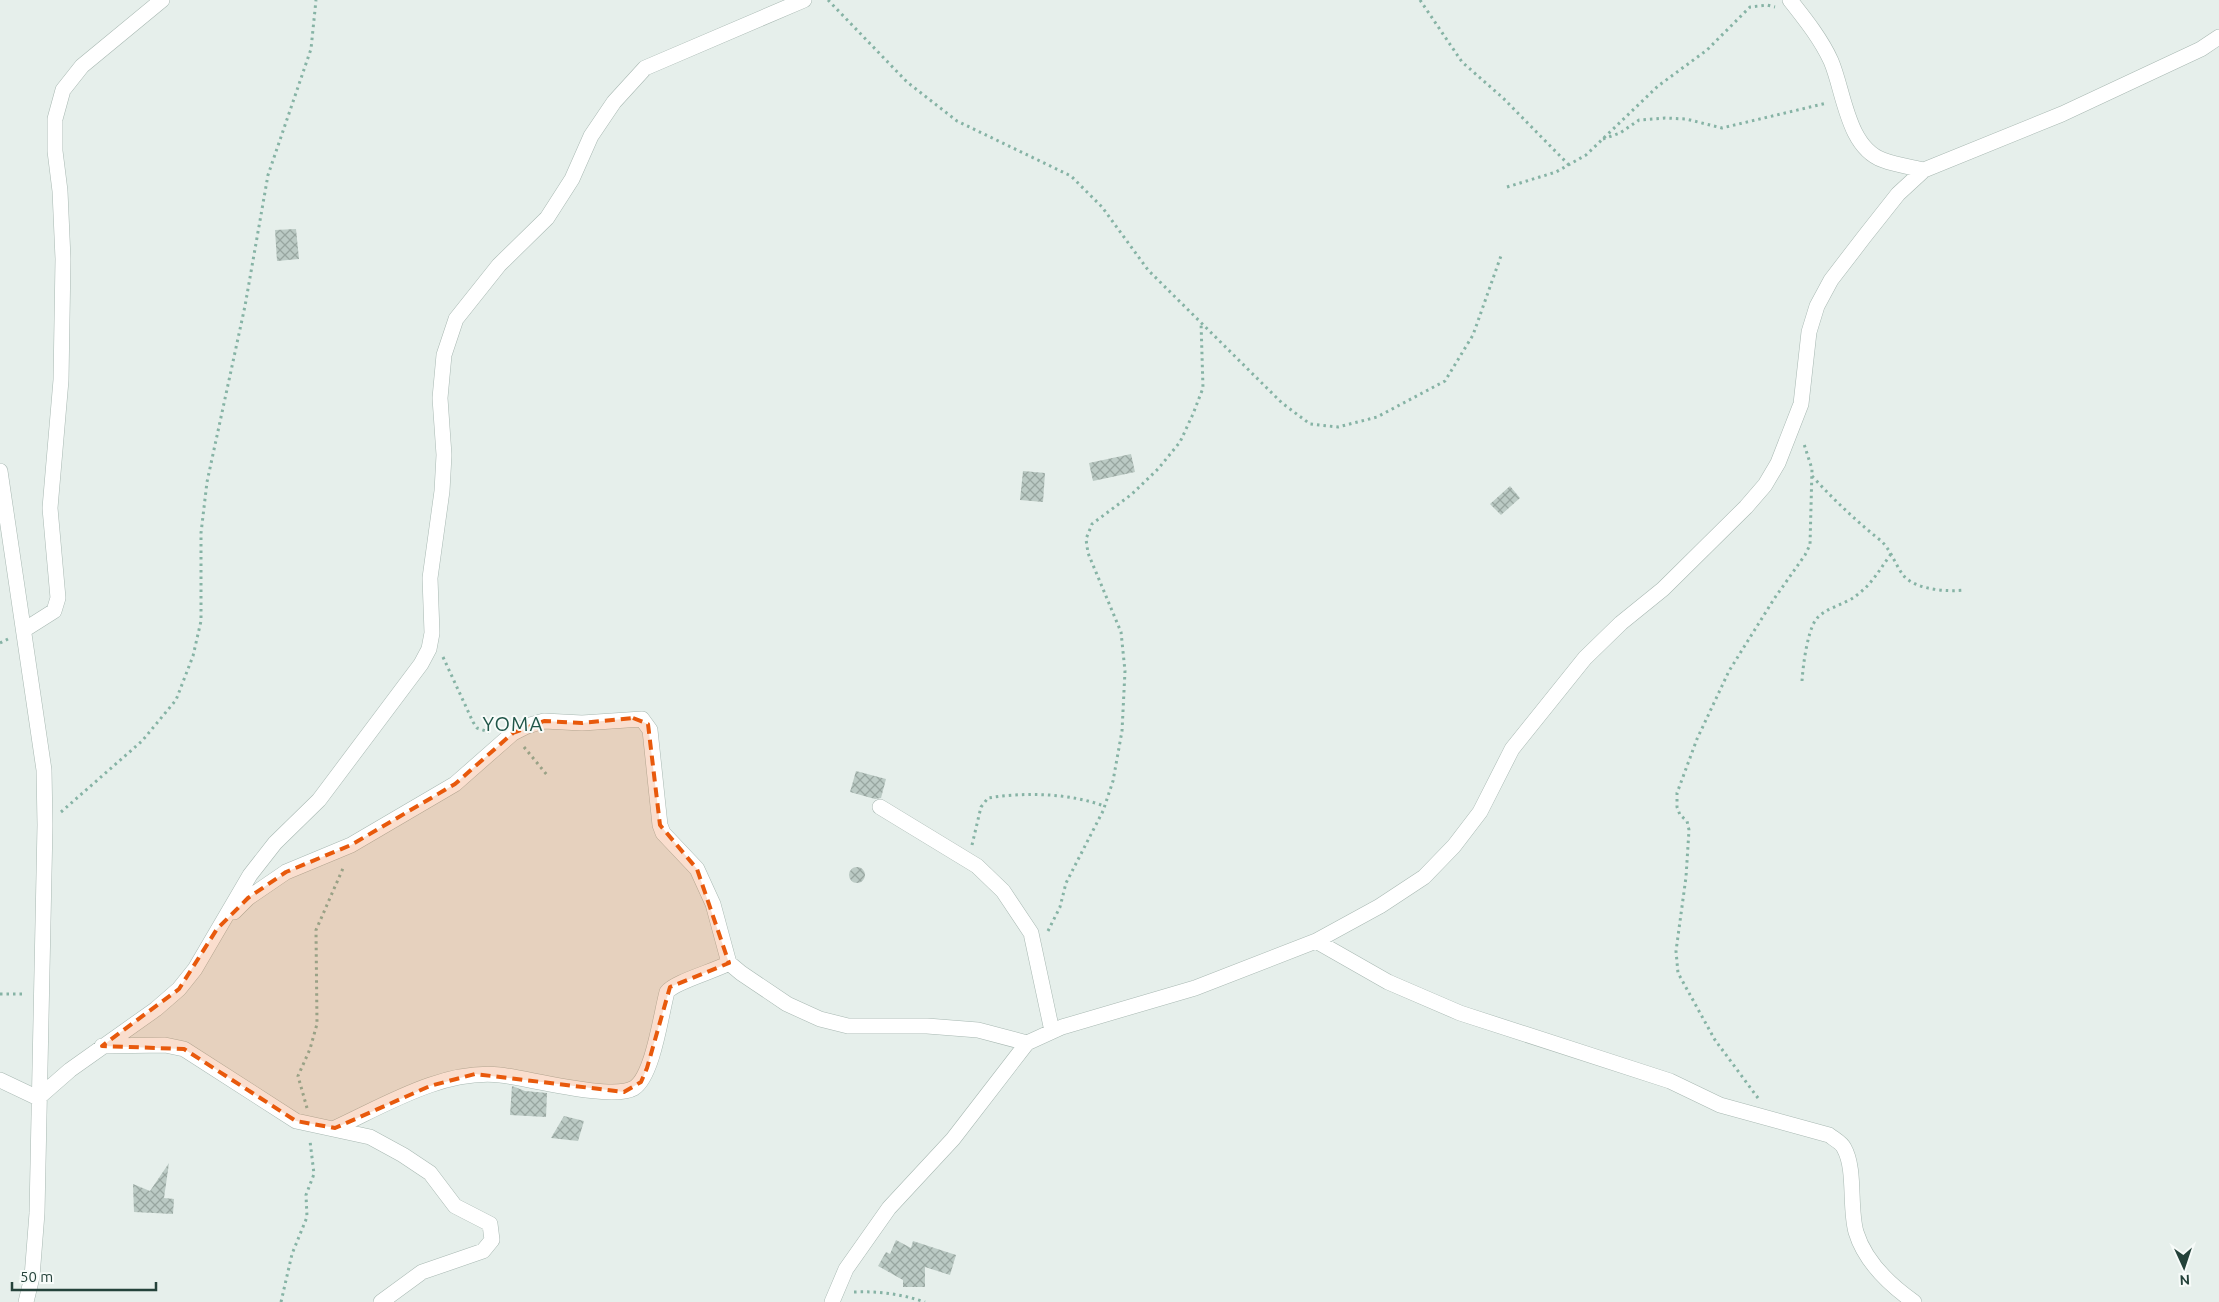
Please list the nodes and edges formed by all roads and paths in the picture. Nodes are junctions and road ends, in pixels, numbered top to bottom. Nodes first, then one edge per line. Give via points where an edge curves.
1 (162, 0) edge
2 (316, 0) edge
3 (804, 0) edge
4 (828, 0) edge
5 (1420, 0) edge
6 (1790, 0) edge
7 (1776, 8) dead end
8 (2219, 37) edge
9 (1842, 99) junction
10 (1603, 139) junction
11 (1569, 165) junction
12 (1924, 170) junction
13 (1507, 187) dead end
14 (1502, 253) dead end
15 (1201, 322) junction
16 (1794, 420) junction
17 (0, 471) edge
18 (1812, 476) junction
19 (1891, 554) junction
20 (1965, 590) dead end
21 (24, 630) junction
22 (432, 633) junction
23 (1802, 681) dead end
24 (513, 734) junction
25 (547, 775) dead end
26 (1104, 806) junction
27 (880, 807) dead end
28 (46, 825) junction
29 (352, 845) junction
30 (968, 860) junction
31 (217, 929) junction
32 (1046, 934) dead end
33 (1316, 941) junction
34 (729, 963) junction
35 (0, 994) edge
36 (41, 995) junction
37 (1052, 1030) junction
38 (1027, 1043) junction
39 (102, 1046) junction
40 (0, 1080) edge
41 (38, 1098) junction
42 (1771, 1118) junction
43 (307, 1124) junction
44 (335, 1128) junction
45 (834, 1297) edge
46 (26, 1302) edge
47 (281, 1302) edge
48 (381, 1302) edge
49 (925, 1302) edge
50 (1914, 1302) edge

1 - 21 street via 82,66 63,90 55,119 63,259 61,380 50,508 58,598 54,611
2 - 28 path via 311,49 268,176 245,306 207,482 201,533 201,621 193,656 176,700 142,741
3 - 22 street via 645,68 614,102 591,136 572,179 547,218 499,265 456,319 444,355 440,398 444,454 430,578
4 - 15 path via 907,82 957,121 1071,176 1102,207 1148,270
5 - 11 path via 1462,62
6 - 9 street via 1831,61
7 - 10 path via 1767,5 1750,8 1707,50 1658,86
8 - 12 street via 2201,49 2062,114
9 - 10 path via 1722,128 1686,119 1639,120 1620,133
9 - 12 street via 1855,132 1871,154 1882,160
10 - 11 path
11 - 13 path
12 - 16 street via 1898,194 1864,237 1831,280 1817,306 1809,332 1801,404
14 - 15 path via 1473,336 1445,381 1377,417 1338,426 1310,424 1303,419 1282,403
15 - 26 path via 1203,388 1180,442 1132,494 1092,524 1086,539 1088,553 1121,632 1125,671 1122,731 1113,781
16 - 18 path via 1808,453
16 - 33 street via 1778,463 1765,485 1663,589 1585,658 1512,749 1480,812 1454,846 1424,877 1380,906
17 - 21 street
18 - 19 path
18 - 42 path via 1810,545 1729,671 1696,739 1677,794 1677,807 1689,830 1676,951 1678,973 1715,1040
19 - 20 path via 1905,577 1915,583 1954,591
19 - 23 path via 1871,583 1856,596 1815,620
21 - 28 street via 44,770
22 - 24 path via 472,722 484,732
22 - 31 street via 429,649 402,692 319,800 270,849
24 - 25 path
24 - 29 street via 455,784
24 - 34 street via 544,721 582,724 632,718 642,719 648,724 660,825 697,869 713,904
26 - 30 path via 1073,798 1010,794 988,798 981,807
26 - 32 path via 1066,883 1060,907
27 - 30 street
28 - 36 street
29 - 31 street via 286,872 248,898
29 - 43 path via 316,930 317,1024 298,1076 307,1105
30 - 37 street via 1003,891 1031,933
31 - 39 street via 195,969 179,989
33 - 37 street via 1195,988
33 - 42 street via 1388,982 1460,1013 1670,1082 1720,1105
34 - 38 street via 787,1004 820,1019 848,1026 978,1030
34 - 44 street via 675,984 667,992 647,1068 641,1082 634,1088 624,1092 604,1092 475,1074 430,1086
35 - 36 path
36 - 41 street
37 - 38 street
38 - 45 street via 953,1138 889,1208 846,1269
39 - 41 street
39 - 43 street via 165,1045 184,1049 287,1115
40 - 41 street
41 - 46 street via 37,1213 32,1278
42 - 50 street via 1829,1135 1844,1147 1857,1233 1869,1258 1891,1286
43 - 44 street
43 - 47 path via 314,1174 306,1195 307,1217 292,1254
44 - 48 street via 370,1137 403,1155 430,1173 454,1206 490,1224 492,1240 483,1251 422,1272
45 - 49 path via 876,1291

